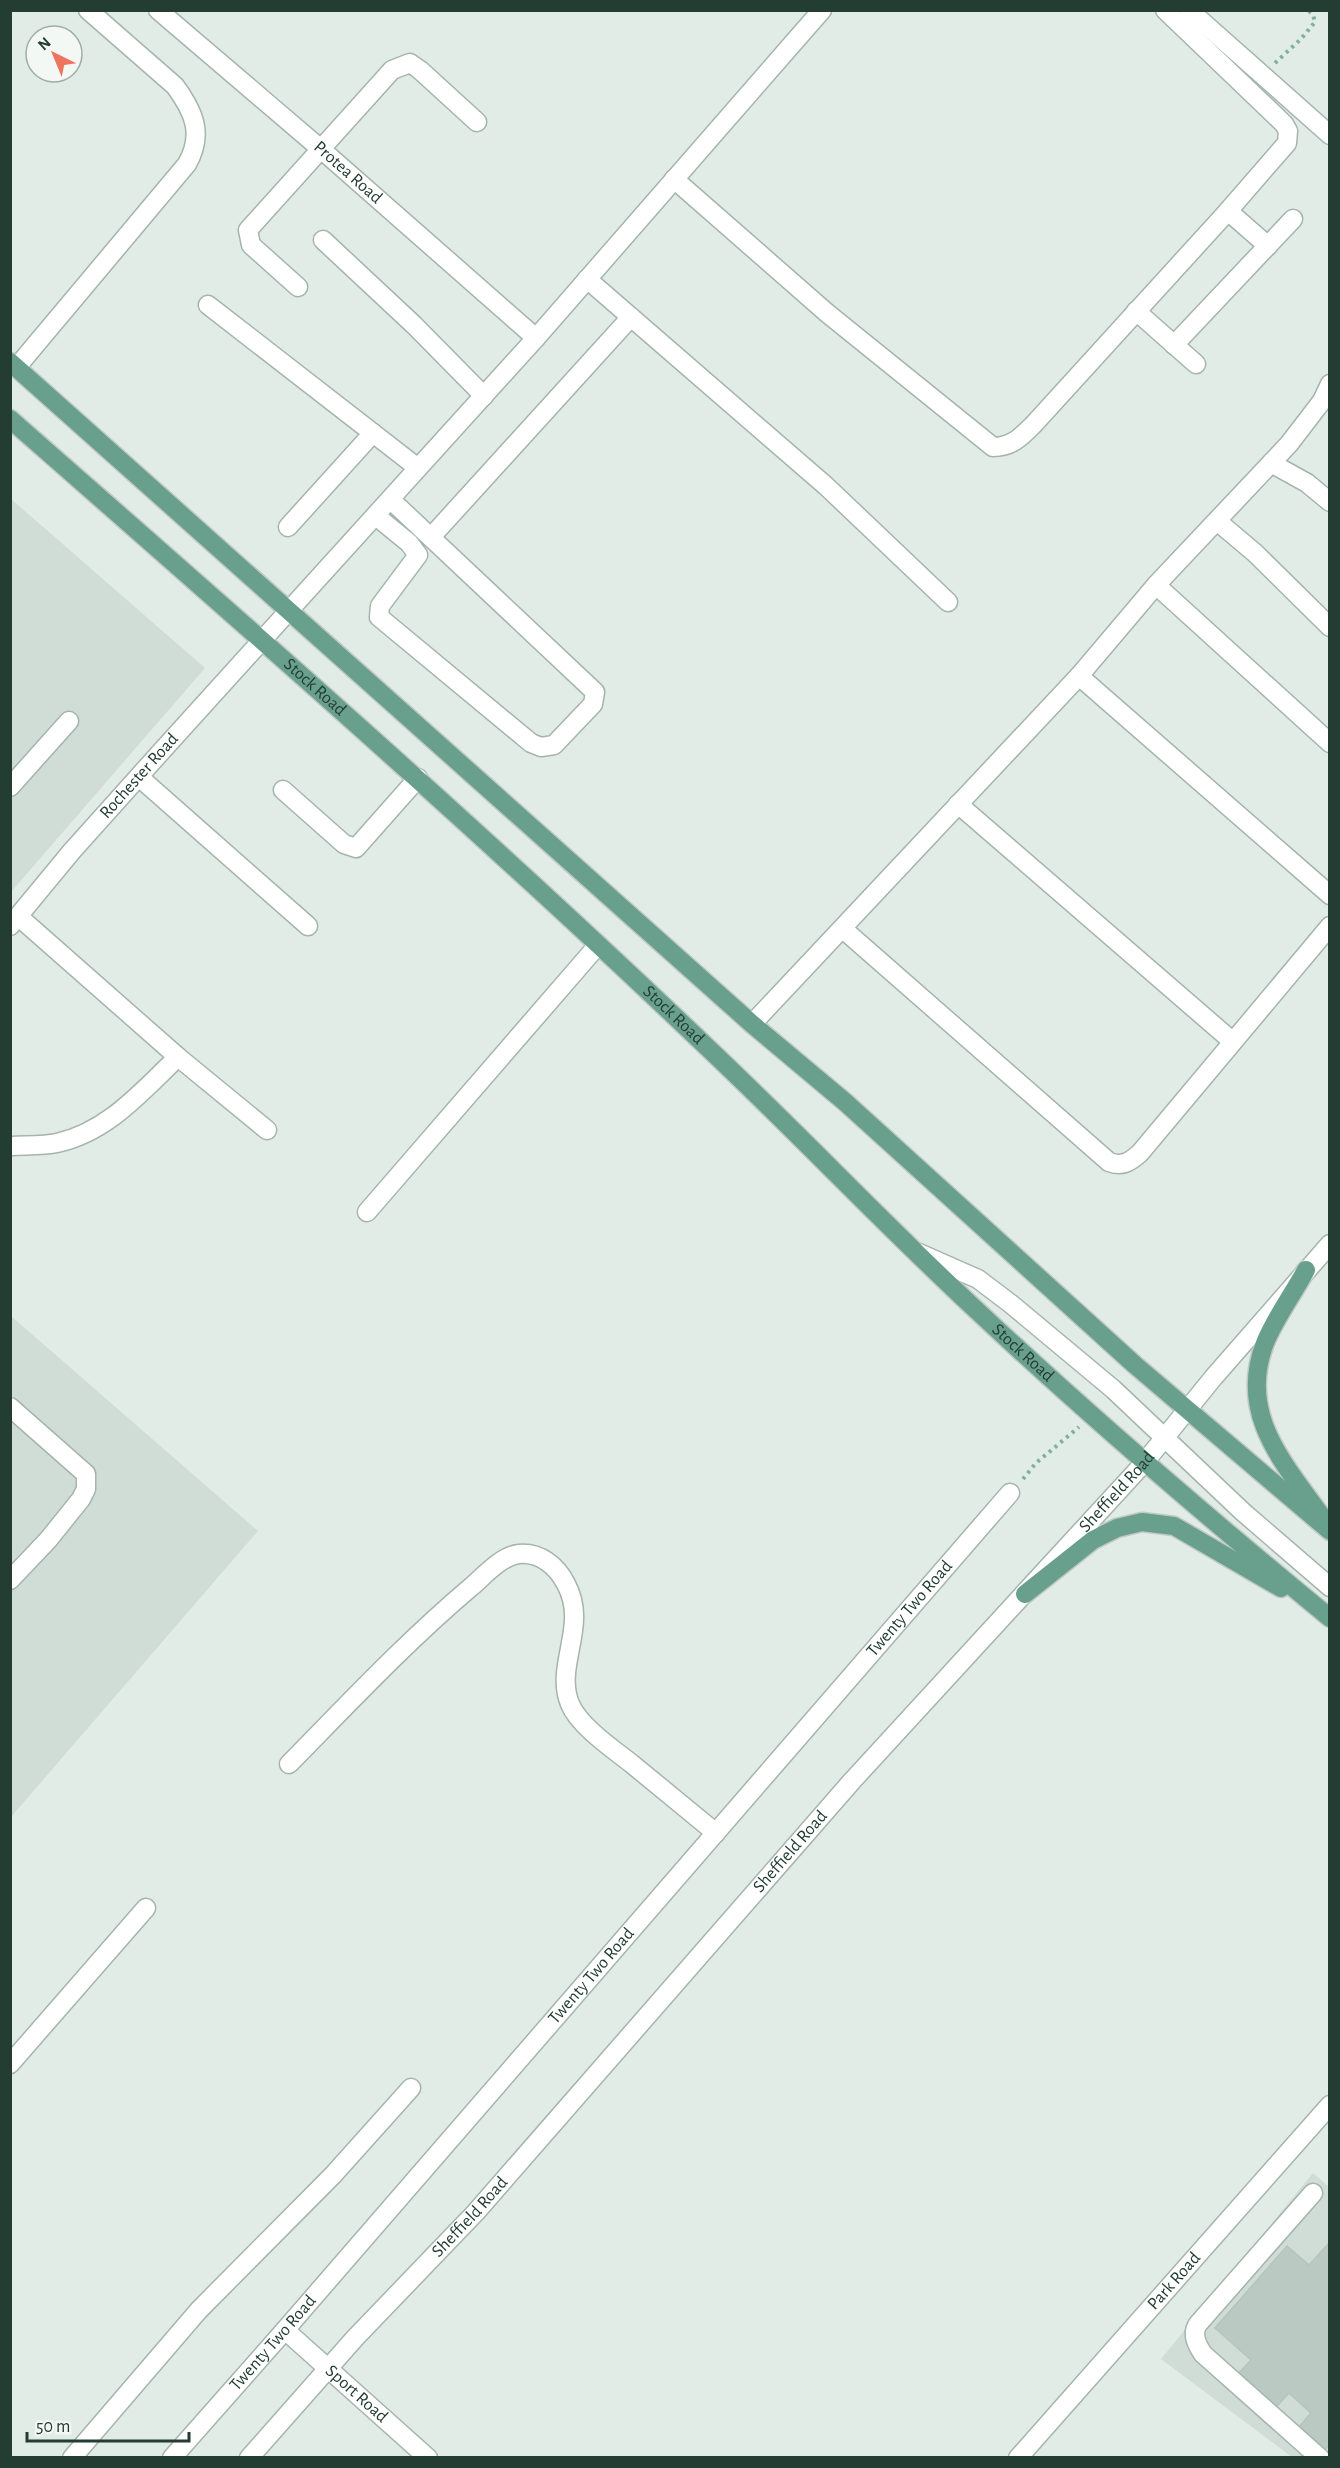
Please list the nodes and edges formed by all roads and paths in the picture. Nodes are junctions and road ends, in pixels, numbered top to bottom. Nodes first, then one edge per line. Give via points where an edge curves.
1 (88, 10) edge
2 (158, 10) edge
3 (822, 10) edge
4 (1165, 10) edge
5 (1189, 10) edge
6 (1308, 10) edge
7 (1260, 74) junction
8 (477, 122) dead end
9 (1329, 135) edge
10 (322, 150) junction
11 (674, 179) junction
12 (1228, 211) junction
13 (1293, 219) dead end
14 (323, 240) dead end
15 (1268, 246) junction
16 (586, 279) junction
17 (298, 287) dead end
18 (208, 305) dead end
19 (1136, 311) junction
20 (632, 317) junction
21 (536, 338) junction
22 (1174, 345) junction
23 (1196, 364) dead end
24 (13, 365) edge
25 (1328, 393) edge
26 (484, 396) junction
27 (10, 419) edge
28 (374, 433) junction
29 (1271, 463) junction
30 (418, 468) junction
31 (391, 500) junction
32 (1329, 502) edge
33 (376, 516) junction
34 (1217, 521) junction
35 (288, 527) dead end
36 (431, 537) junction
37 (1156, 585) junction
38 (948, 602) dead end
39 (289, 611) junction
40 (1329, 627) edge
41 (262, 639) junction
42 (1079, 676) junction
43 (69, 721) dead end
44 (1329, 742) edge
45 (139, 777) junction
46 (418, 778) junction
47 (10, 787) edge
48 (283, 790) dead end
49 (958, 804) junction
50 (1329, 895) edge
51 (15, 921) edge
52 (308, 926) dead end
53 (1329, 926) edge
54 (843, 928) junction
55 (598, 945) junction
56 (752, 1024) junction
57 (1232, 1041) junction
58 (178, 1057) junction
59 (267, 1130) dead end
60 (10, 1146) edge
61 (367, 1212) dead end
62 (1329, 1244) edge
63 (919, 1253) junction
64 (1306, 1270) junction
65 (10, 1407) edge
66 (1189, 1410) junction
67 (1079, 1427) dead end
68 (1165, 1439) junction
69 (1144, 1463) junction
70 (1011, 1493) joint
71 (1329, 1529) edge
72 (10, 1580) edge
73 (1329, 1587) edge
74 (1025, 1594) junction
75 (1324, 1613) edge
76 (288, 1764) dead end
77 (716, 1833) junction
78 (146, 1908) dead end
79 (10, 2064) edge
80 (411, 2088) dead end
81 (1329, 2105) edge
82 (1313, 2193) dead end
83 (285, 2330) junction
84 (327, 2369) junction
85 (72, 2457) edge
86 (172, 2457) edge
87 (249, 2457) edge
88 (428, 2457) edge
89 (1018, 2457) edge
90 (1320, 2457) edge

1 - 24 street via 175,86 194,120 196,149
2 - 10 street, Protea Road
3 - 11 street
4 - 12 street via 1288,131 1287,143
5 - 7 street
6 - 7 path via 1315,22
7 - 9 street
8 - 10 street via 410,63 392,70
10 - 17 street via 249,230 251,245
10 - 21 street, Protea Road
11 - 16 street
11 - 19 street via 827,313 993,447 1005,447 1020,439
12 - 15 street
12 - 19 street
13 - 15 street
14 - 26 street
15 - 22 street
16 - 20 street
16 - 21 street
18 - 28 street
19 - 22 street
20 - 36 street
20 - 38 street via 826,486
21 - 26 street
22 - 23 street
24 - 39 main road
25 - 29 street
26 - 30 street
27 - 41 main road, Stock Road
28 - 30 street
28 - 35 street
29 - 32 street via 1307,483
29 - 34 street
30 - 31 street
31 - 33 street
31 - 36 street
33 - 36 street via 418,555 380,606 379,617 531,743 554,745 593,704 595,692
33 - 39 street
34 - 37 street
34 - 40 street
37 - 42 street
37 - 44 street
39 - 41 street, Rochester Road
39 - 56 main road
41 - 45 street, Rochester Road
41 - 46 main road, Stock Road
42 - 49 street
42 - 50 street
43 - 47 street
45 - 51 street, Rochester Road
45 - 52 street
46 - 48 street via 356,848 344,844
46 - 55 main road, Stock Road
49 - 54 street
49 - 57 street
51 - 58 street, Rochester Road
53 - 57 street
54 - 56 street
54 - 57 street via 1116,1165 1140,1153
55 - 61 street
55 - 63 main road, Stock Road
56 - 66 main road via 845,1102
58 - 59 street, Rochester Road
58 - 60 street via 116,1116 94,1130 57,1143
62 - 64 street, Sheffield Road
63 - 68 street via 978,1279 996,1292 1113,1389
63 - 69 main road, Stock Road
64 - 66 street, Sheffield Road
64 - 71 main road via 1265,1342 1256,1399 1271,1444
65 - 72 street via 86,1474 86,1489 48,1540
66 - 68 street, Sheffield Road
66 - 71 main road
67 - 70 path via 1036,1463
68 - 69 street, Sheffield Road
68 - 73 street
69 - 74 street, Sheffield Road
69 - 75 main road, Stock Road
70 - 77 street, Twenty Two Road
74 - 75 main road via 1093,1540 1142,1522 1174,1526
74 - 84 street, Sheffield Road via 852,1781 476,2212
76 - 77 street via 425,1626 496,1565 519,1554 534,1555 556,1568 576,1614 567,1662 570,1704 601,1739
77 - 83 street, Twenty Two Road
78 - 79 street
80 - 85 street via 333,2175 199,2310
81 - 89 street, Park Road
82 - 90 street via 1198,2324 1195,2333 1203,2354
83 - 84 street, Sport Road
83 - 86 street, Twenty Two Road
84 - 87 street, Sheffield Road
84 - 88 street, Sport Road

